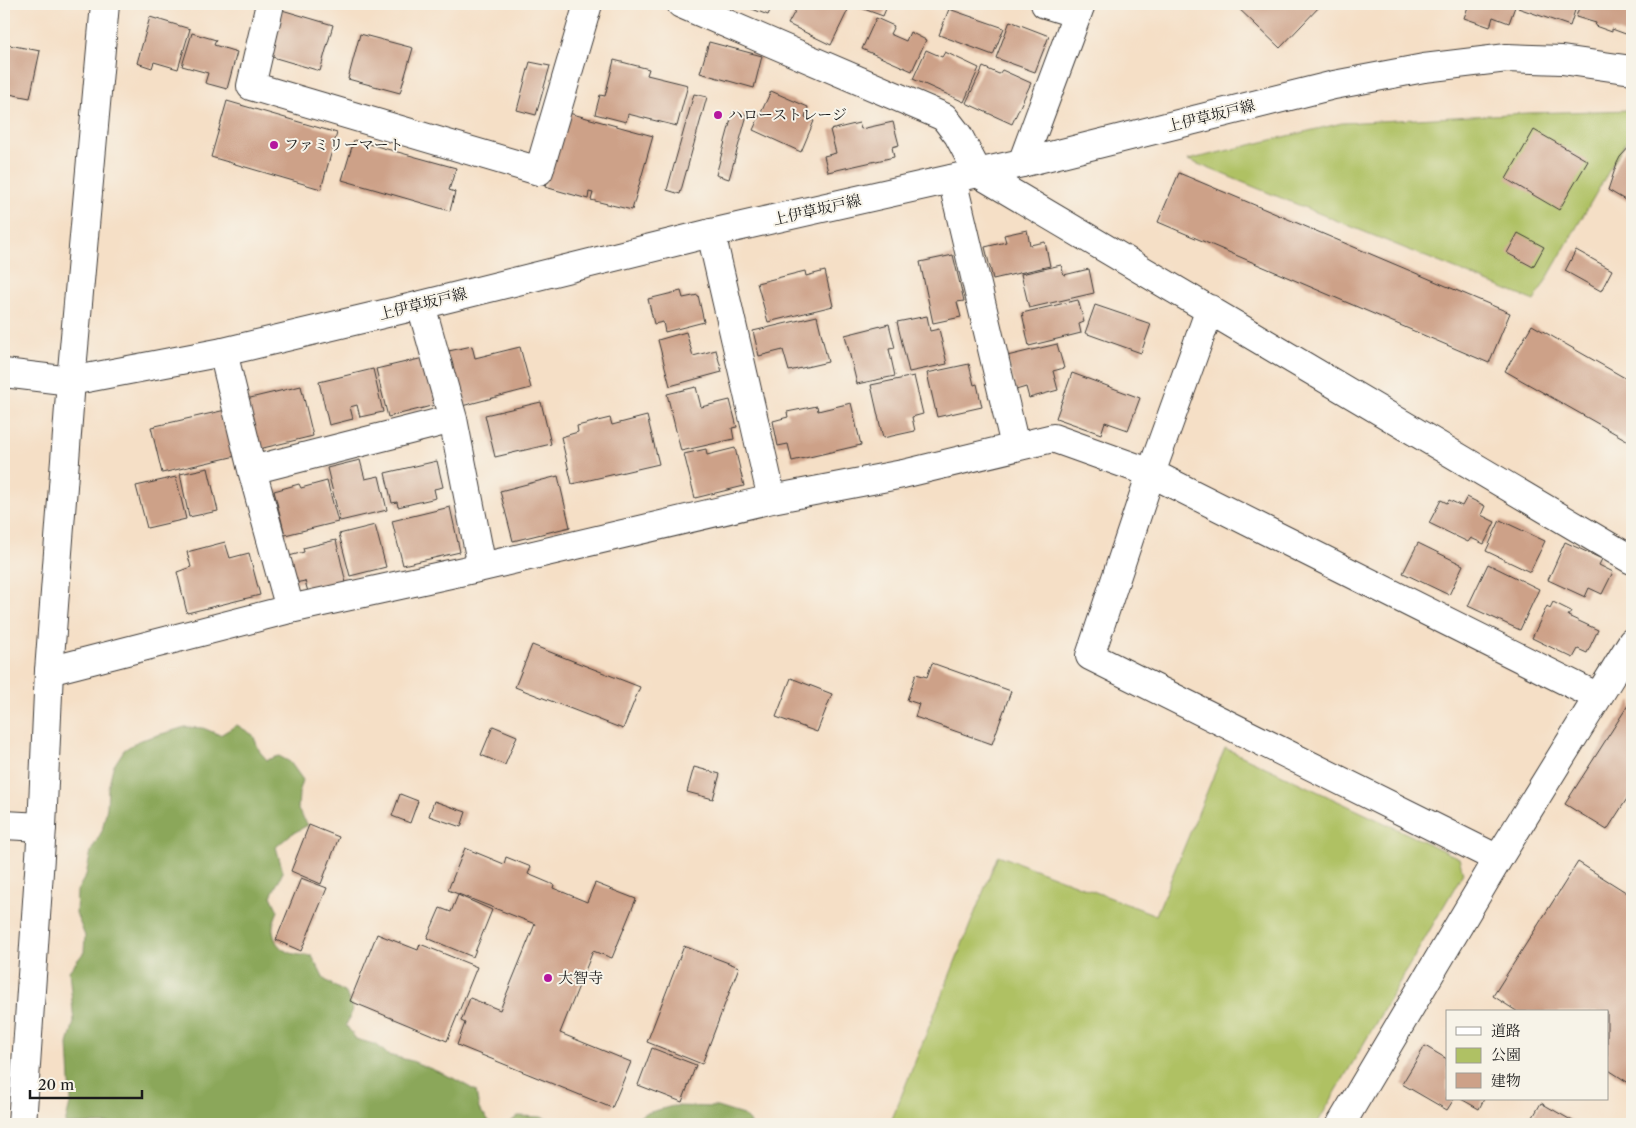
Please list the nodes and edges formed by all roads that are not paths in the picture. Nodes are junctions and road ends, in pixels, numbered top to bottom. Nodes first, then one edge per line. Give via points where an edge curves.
1 (105, 4) edge
2 (270, 4) edge
3 (588, 4) edge
4 (681, 4) edge
5 (1045, 4) edge
6 (1079, 9) edge
7 (1632, 70) edge
8 (1022, 163) junction
9 (978, 173) junction
10 (952, 179) junction
11 (711, 233) junction
12 (421, 305) junction
13 (1210, 309) junction
14 (223, 352) junction
15 (4, 373) edge
16 (71, 381) junction
17 (453, 418) junction
18 (1015, 446) junction
19 (252, 470) junction
20 (1152, 473) junction
21 (772, 500) junction
22 (1632, 560) edge
23 (482, 567) junction
24 (290, 609) junction
25 (1632, 642) edge
26 (50, 671) junction
27 (1598, 697) junction
28 (4, 824) edge
29 (42, 827) junction
30 (1498, 858) junction
31 (22, 1124) edge
32 (1341, 1124) edge

1 - 16 street
2 - 3 street via 251,86 538,171
4 - 9 street via 944,117
5 - 6 street
6 - 8 street
7 - 8 street, 上伊草坂戸線 via 1562,60 1507,58 1424,68 1334,85
8 - 9 street, 上伊草坂戸線
9 - 10 street, 上伊草坂戸線
9 - 13 street
10 - 11 street, 上伊草坂戸線
10 - 18 street
11 - 12 street, 上伊草坂戸線
11 - 21 street
12 - 14 street, 上伊草坂戸線
12 - 17 street
13 - 20 street
13 - 22 street
14 - 16 street, 上伊草坂戸線
14 - 19 street
15 - 16 street, 上伊草坂戸線
16 - 26 street
17 - 19 street
17 - 23 street
18 - 20 street via 1053,438
18 - 21 street via 902,474
19 - 24 street
20 - 27 street
20 - 30 street via 1090,656
21 - 23 street
23 - 24 street
24 - 26 street
25 - 27 street
26 - 29 street
27 - 30 street
28 - 29 street
29 - 31 street
30 - 32 street

